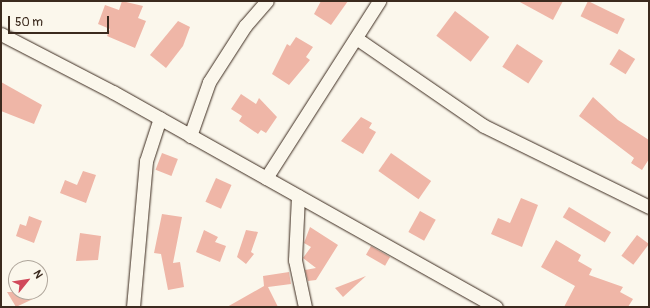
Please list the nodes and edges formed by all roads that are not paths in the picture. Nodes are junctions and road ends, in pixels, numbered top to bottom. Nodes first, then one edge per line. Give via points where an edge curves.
1 (268, 1) edge
2 (379, 1) edge
3 (1, 34) edge
4 (356, 38) junction
5 (160, 118) junction
6 (190, 136) junction
7 (266, 178) junction
8 (298, 196) junction
9 (649, 207) edge
10 (133, 307) edge
11 (305, 307) edge
12 (496, 307) edge

1 - 6 street via 245,26 209,82
2 - 4 street
3 - 5 street
4 - 7 street
4 - 9 street via 484,126
5 - 6 street
5 - 10 street via 146,161
6 - 7 street
7 - 8 street
8 - 11 street via 295,254
8 - 12 street

